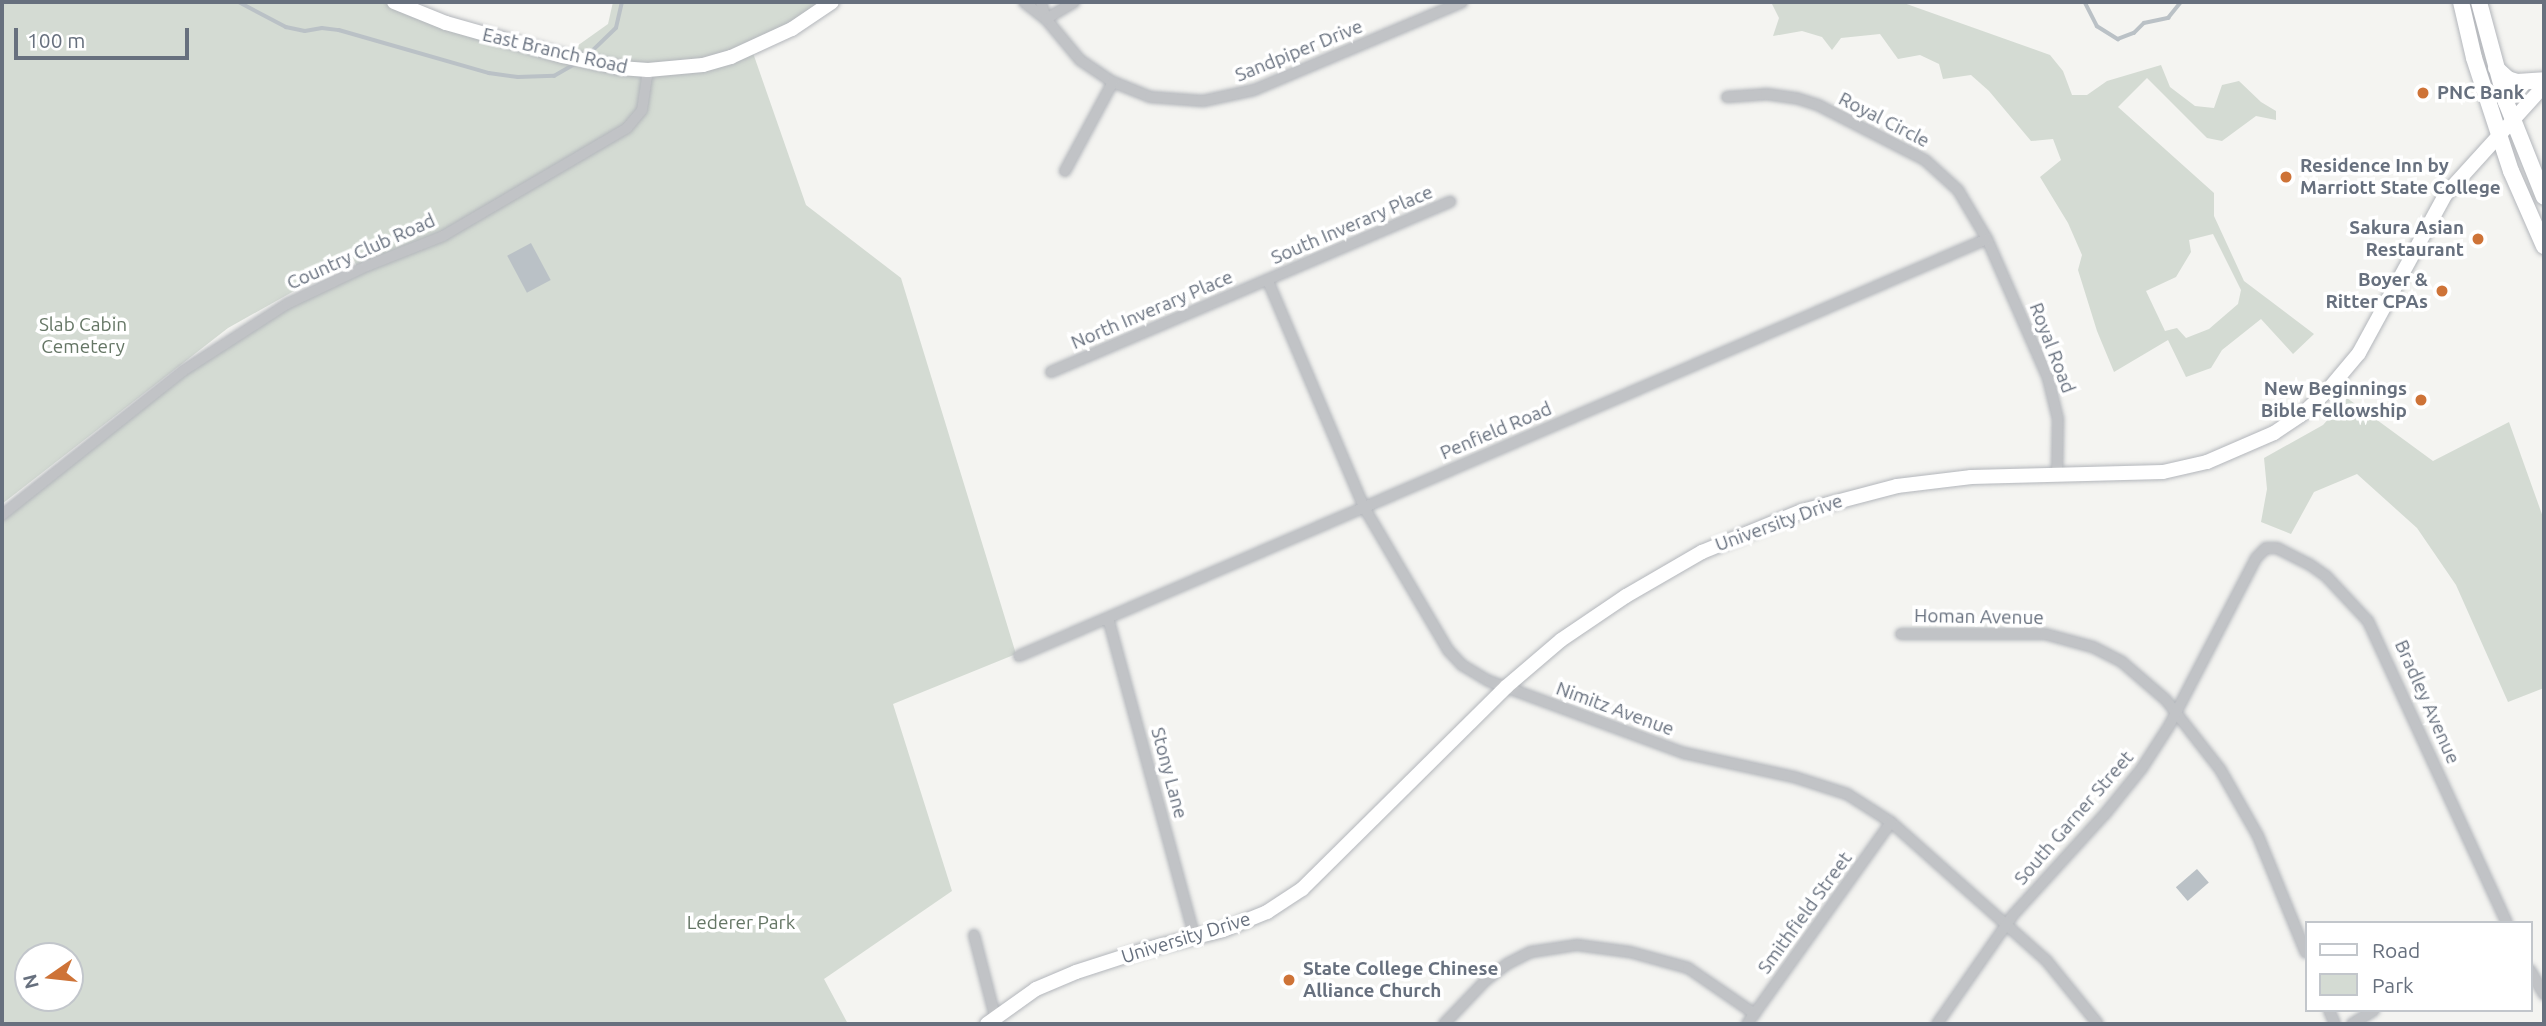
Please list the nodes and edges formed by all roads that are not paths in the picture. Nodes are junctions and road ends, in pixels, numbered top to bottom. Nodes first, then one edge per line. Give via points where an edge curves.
1 (394, 2) edge
2 (832, 2) edge
3 (1024, 2) edge
4 (1041, 2) edge
5 (1074, 2) edge
6 (1462, 2) edge
7 (2460, 2) edge
8 (2479, 2) edge
9 (1046, 19) junction
10 (2495, 67) junction
11 (648, 69) junction
12 (2544, 80) edge
13 (1113, 82) junction
14 (2544, 86) edge
15 (1727, 97) dead end
16 (2514, 120) junction
17 (2500, 136) junction
18 (1065, 170) dead end
19 (2544, 197) edge
20 (1450, 202) dead end
21 (1987, 239) junction
22 (2544, 246) edge
23 (1268, 281) junction
24 (1051, 372) dead end
25 (2057, 474) junction
26 (1365, 509) junction
27 (2, 516) edge
28 (2261, 551) joint
29 (1108, 618) junction
30 (1901, 634) dead end
31 (1019, 656) dead end
32 (1506, 687) junction
33 (2176, 711) junction
34 (1891, 822) junction
35 (2506, 921) edge
36 (2006, 926) junction
37 (974, 935) dead end
38 (1195, 938) junction
39 (2304, 948) edge
40 (2532, 973) edge
41 (2544, 994) edge
42 (2371, 1012) edge
43 (1755, 1014) junction
44 (993, 1022) edge
45 (1444, 1024) edge
46 (1747, 1024) edge
47 (1937, 1024) edge
48 (2098, 1024) edge
49 (2352, 1024) edge

1 - 11 main road, East Branch Road via 446,23 563,56
2 - 11 main road, East Branch Road via 792,29 731,57 695,66
3 - 9 street, Sandpiper Drive
4 - 9 street, Sandpiper Drive
5 - 9 street
6 - 13 street, Sandpiper Drive via 1230,98 1177,101 1150,97
7 - 17 main road
8 - 10 main road
9 - 13 street, Sandpiper Drive via 1080,60
10 - 12 main road via 2517,82
10 - 16 main road
11 - 27 street, Country Club Road via 642,110 627,128 443,236 287,303 173,378
13 - 18 street
14 - 16 main road, University Drive
15 - 21 street, Royal Circle via 1766,94 1818,105 1925,160 1958,190
16 - 17 main road, University Drive
16 - 19 main road
17 - 22 main road
17 - 25 main road, University Drive via 2436,208 2359,353 2301,415 2260,440 2207,462 2162,472
20 - 23 street, South Inverary Place
21 - 25 street, Royal Road via 2054,395
21 - 26 street, Penfield Road
23 - 24 street, North Inverary Place
23 - 26 street, Nimitz Avenue
25 - 32 main road, University Drive via 1897,486 1802,511 1747,532 1626,596 1561,640
26 - 29 street, Penfield Road
26 - 32 street, Nimitz Avenue via 1448,650 1479,677
28 - 33 street, South Garner Street
28 - 35 street, Bradley Avenue via 2277,548 2309,564 2368,621
29 - 31 street, Penfield Road
29 - 38 street, Stony Lane
30 - 33 street, Homan Avenue via 2019,633 2070,639 2122,662
32 - 34 street, Nimitz Avenue via 1684,753 1823,785 1847,794
32 - 38 main road, University Drive via 1302,889 1267,912
33 - 36 street, South Garner Street via 2132,782
33 - 39 street, Homan Avenue via 2241,802
34 - 36 street, Nimitz Avenue
34 - 43 street, Smithfield Street
36 - 47 street, South Garner Street
36 - 48 street, Nimitz Avenue via 2059,972
37 - 44 street
38 - 44 main road, University Drive via 1076,972 1036,989
40 - 41 street
42 - 49 street
43 - 45 street via 1688,968 1630,952 1577,945 1531,952 1507,964
43 - 46 street, Smithfield Street

